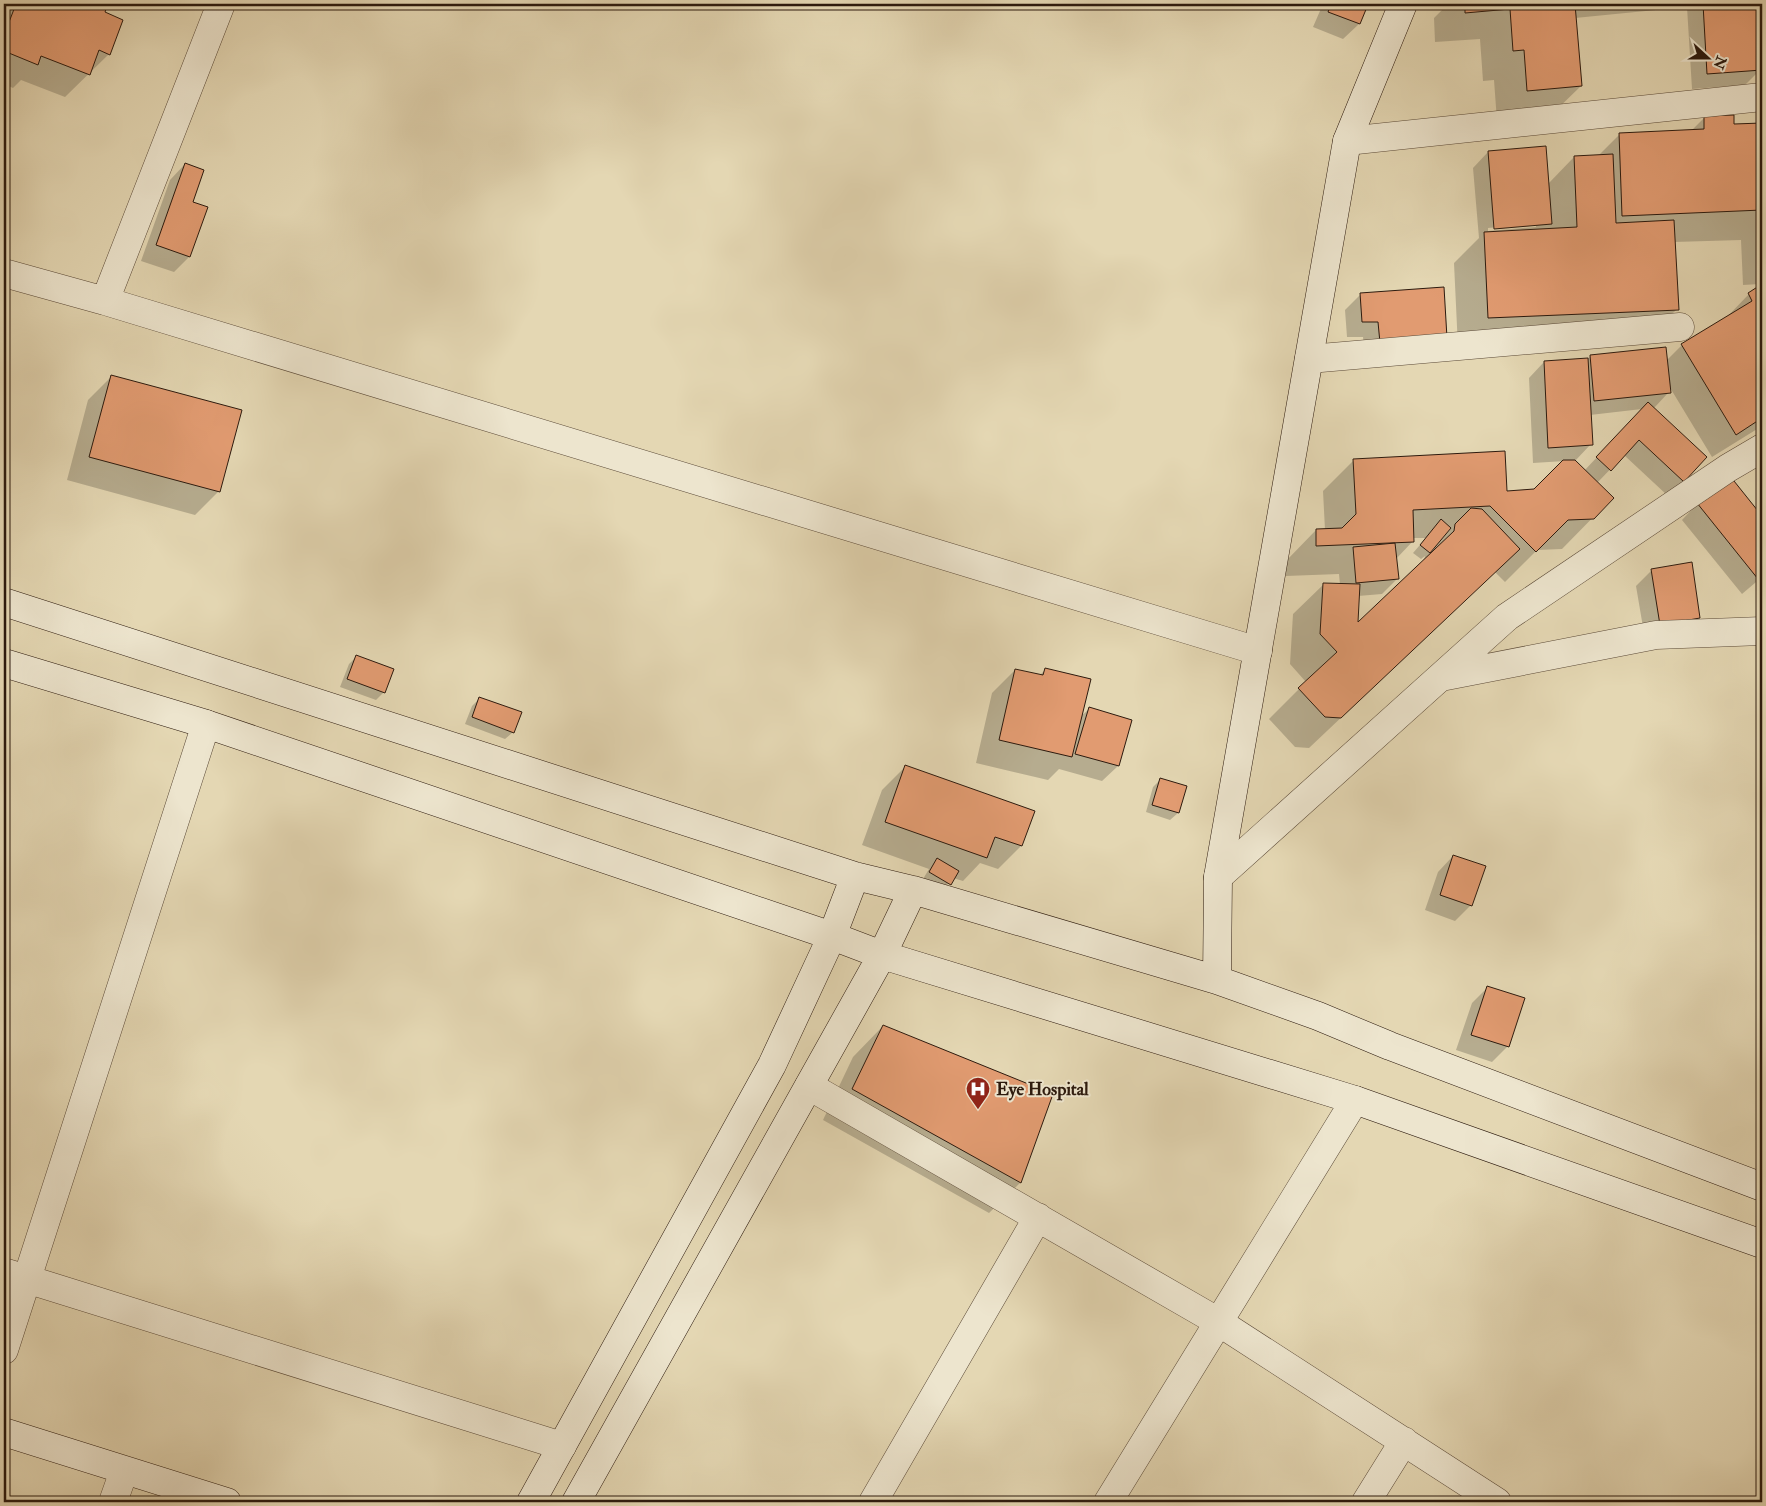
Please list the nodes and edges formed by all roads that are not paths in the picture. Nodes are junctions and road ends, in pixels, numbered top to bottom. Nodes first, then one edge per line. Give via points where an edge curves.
1 (221, 4) edge
2 (1403, 4) edge
3 (1762, 97) edge
4 (1347, 141) junction
5 (4, 273) edge
6 (105, 301) junction
7 (1680, 327) dead end
8 (1309, 359) junction
9 (1762, 448) edge
10 (4, 602) edge
11 (1762, 630) edge
12 (1258, 651) junction
13 (4, 663) edge
14 (1442, 677) junction
15 (206, 724) junction
16 (855, 876) junction
17 (1218, 877) junction
18 (912, 890) junction
19 (832, 936) junction
20 (882, 955) junction
21 (1217, 980) junction
22 (809, 1086) junction
23 (1355, 1100) junction
24 (1762, 1186) edge
25 (1038, 1217) junction
26 (1762, 1244) edge
27 (15, 1276) edge
28 (1217, 1322) junction
29 (4, 1350) edge
30 (4, 1432) edge
31 (1404, 1440) junction
32 (562, 1446) junction
33 (124, 1471) junction
34 (1485, 1499) edge
35 (113, 1502) edge
36 (227, 1502) edge
37 (531, 1502) edge
38 (576, 1502) edge
39 (873, 1502) edge
40 (1108, 1502) edge
41 (1366, 1502) edge

1 - 6 street
2 - 4 street
3 - 4 street
4 - 8 street
5 - 6 street
6 - 12 street
7 - 8 street
8 - 12 street
9 - 14 street via 1507,617
10 - 16 street
11 - 14 street via 1656,635
12 - 17 street
13 - 15 street
14 - 17 street
15 - 19 street
15 - 27 street
16 - 18 street
16 - 19 street
17 - 21 street
18 - 20 street
18 - 21 street
19 - 20 street
19 - 32 street via 772,1065
20 - 22 street
20 - 23 street
21 - 24 street
22 - 25 street
22 - 38 street
23 - 26 street
23 - 28 street
25 - 28 street
25 - 39 street
27 - 29 street
27 - 32 street
28 - 31 street
28 - 40 street
30 - 33 street
31 - 34 street
31 - 41 street
32 - 37 street
33 - 35 street
33 - 36 street

